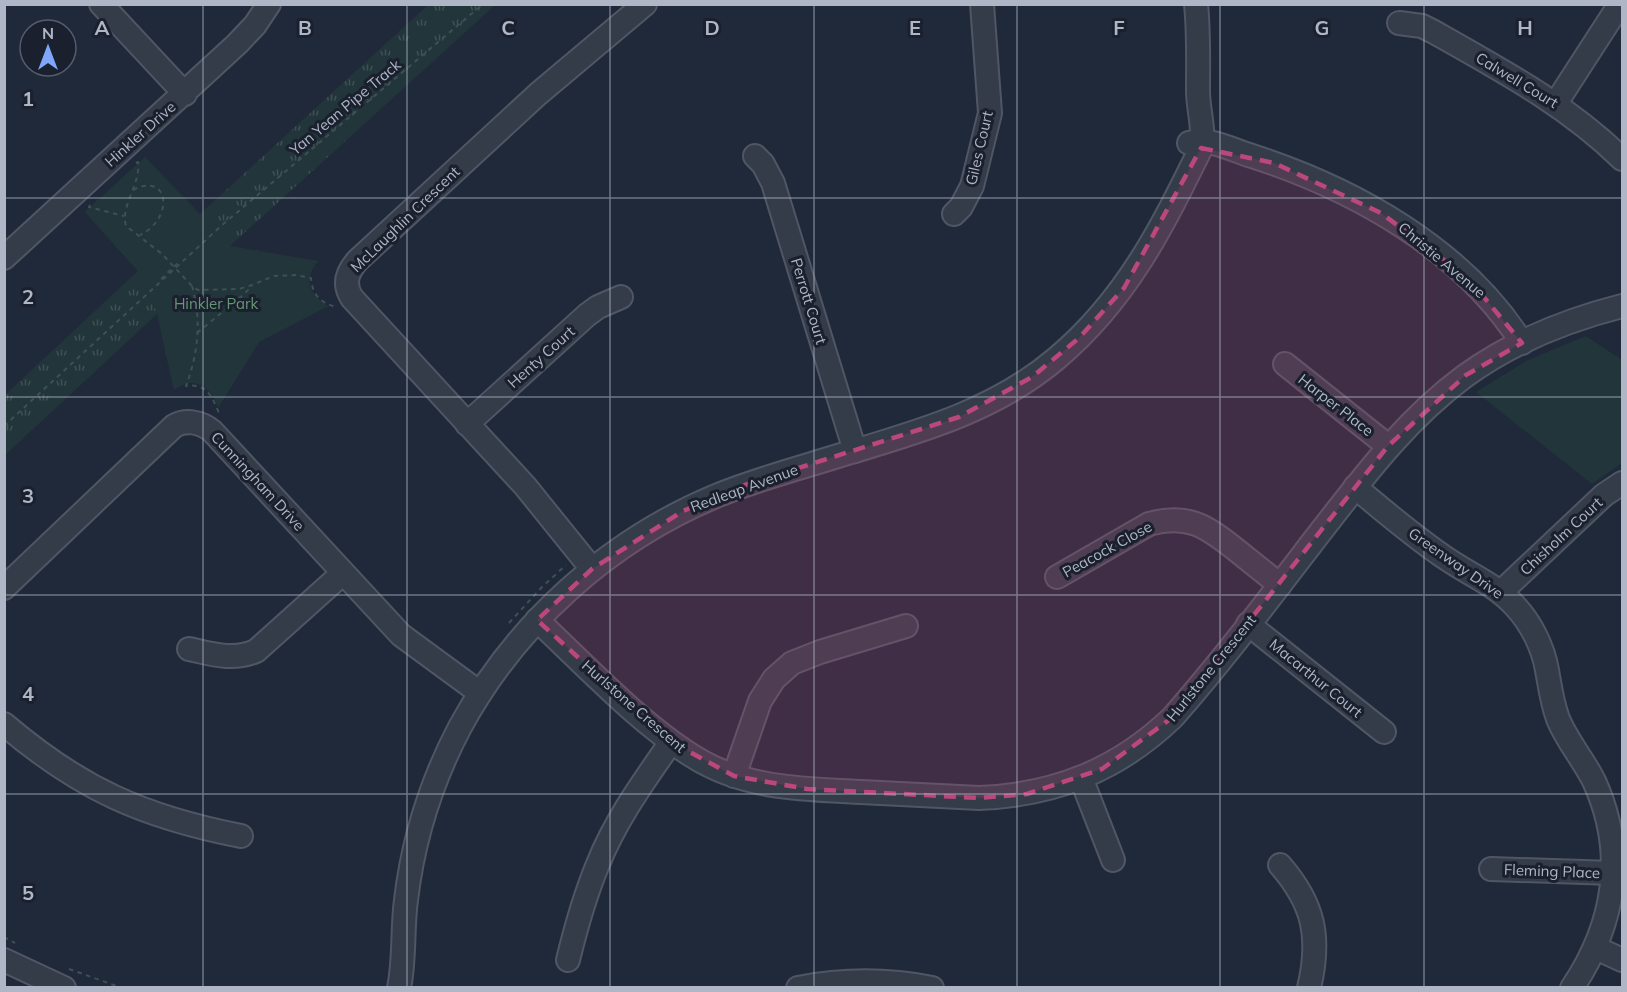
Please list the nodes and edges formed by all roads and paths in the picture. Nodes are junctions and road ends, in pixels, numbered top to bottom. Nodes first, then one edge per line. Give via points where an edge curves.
1 (101, 4) edge
2 (269, 4) edge
3 (483, 4) edge
4 (645, 4) edge
5 (982, 4) edge
6 (1196, 4) edge
7 (1620, 4) edge
8 (1399, 23) dead end
9 (185, 94) junction
10 (1556, 103) junction
11 (1197, 144) junction
12 (755, 156) dead end
13 (1623, 159) edge
14 (129, 170) dead end
15 (133, 190) junction
16 (97, 199) dead end
17 (954, 214) dead end
18 (124, 216) junction
19 (140, 235) junction
20 (4, 258) edge
21 (175, 267) junction
22 (252, 285) junction
23 (192, 286) junction
24 (621, 297) dead end
25 (1623, 306) edge
26 (340, 309) dead end
27 (197, 333) junction
28 (1522, 343) junction
29 (1285, 364) dead end
30 (186, 386) dead end
31 (467, 424) junction
32 (4, 426) edge
33 (1388, 446) junction
34 (855, 451) junction
35 (1623, 483) edge
36 (1355, 487) junction
37 (567, 564) dead end
38 (592, 569) junction
39 (343, 573) junction
40 (1057, 577) dead end
41 (1280, 585) junction
42 (4, 588) edge
43 (1501, 592) junction
44 (537, 620) junction
45 (1248, 624) junction
46 (906, 626) dead end
47 (504, 628) dead end
48 (189, 650) dead end
49 (480, 693) junction
50 (4, 724) edge
51 (1383, 732) dead end
52 (671, 742) junction
53 (734, 776) junction
54 (1081, 778) junction
55 (1616, 821) edge
56 (241, 836) dead end
57 (1113, 860) dead end
58 (1280, 865) dead end
59 (1491, 869) dead end
60 (1613, 873) junction
61 (4, 937) edge
62 (1596, 948) junction
63 (11, 953) edge
64 (568, 960) dead end
65 (1623, 960) edge
66 (66, 978) edge
67 (401, 984) edge
68 (122, 987) edge
69 (798, 987) edge
70 (932, 987) edge
71 (1309, 987) edge
72 (1572, 987) edge

1 - 9 street
2 - 9 street, Hinkler Drive via 243,38
3 - 21 path, Yan Yean Pipe Track
4 - 31 street, McLaughlin Crescent via 538,94 348,273 347,287 352,298
5 - 17 street, Giles Court via 990,113 972,186
6 - 11 street, Redleap Avenue via 1198,93 1190,114
7 - 10 street
8 - 10 street, Calwell Court via 1434,32
9 - 20 street, Hinkler Drive
10 - 13 street, Calwell Court
11 - 28 street, Christie Avenue via 1248,155 1327,184 1407,229 1491,301
11 - 34 street, Redleap Avenue via 1175,177 1171,205 1142,261 1102,315 1056,359 982,406 933,427
12 - 34 street, Perrott Court via 773,183
14 - 15 path via 138,162
15 - 18 path
15 - 19 path via 144,185 155,188 165,202 161,217
16 - 18 path via 89,207
18 - 19 path via 128,229
19 - 21 path
21 - 23 path
21 - 32 path, Yan Yean Pipe Track
22 - 23 path via 206,291
22 - 26 path via 274,276 304,276 311,278 317,297
22 - 27 path
23 - 27 path
24 - 31 street, Henty Court via 587,315
25 - 28 street, Hurlstone Crescent via 1577,318
27 - 30 path
28 - 33 street, Hurlstone Crescent via 1467,375
29 - 33 street, Harper Place
31 - 38 street, McLaughlin Crescent via 531,492
33 - 36 street, Hurlstone Crescent
34 - 38 street, Redleap Avenue via 717,496 654,526
35 - 43 street, Chisholm Court via 1604,495
36 - 41 street, Hurlstone Crescent
36 - 43 street, Greenway Drive via 1446,559
37 - 47 path
38 - 44 street, Redleap Avenue
39 - 42 street, Cunningham Drive via 212,431 184,422 174,426
39 - 48 street via 256,651 234,657
39 - 49 street, Cunningham Drive via 401,635
40 - 41 street, Peacock Close via 1149,524 1178,519 1202,525
41 - 45 street, Hurlstone Crescent
43 - 55 street, Greenway Drive via 1536,636 1558,720
44 - 49 street, Redleap Avenue
44 - 52 street, Hurlstone Crescent
45 - 51 street, Macarthur Court
45 - 54 street, Hurlstone Crescent via 1159,730 1123,756
46 - 53 street via 804,657 783,669 760,701
49 - 67 street, Redleap Avenue via 446,758 424,816 406,897
50 - 56 street via 54,764 119,801 178,822
52 - 53 street, Hurlstone Crescent
52 - 64 street via 624,811 598,863
53 - 54 street, Hurlstone Crescent via 778,787 979,798 1027,794
54 - 57 street
55 - 60 street, Greenway Drive
58 - 71 street via 1301,892 1313,922 1315,957
59 - 60 street, Fleming Place
60 - 62 street, Greenway Drive via 1609,909
61 - 63 path
62 - 65 street
62 - 72 street, Greenway Drive
63 - 66 street
66 - 68 path
69 - 70 street via 847,980

